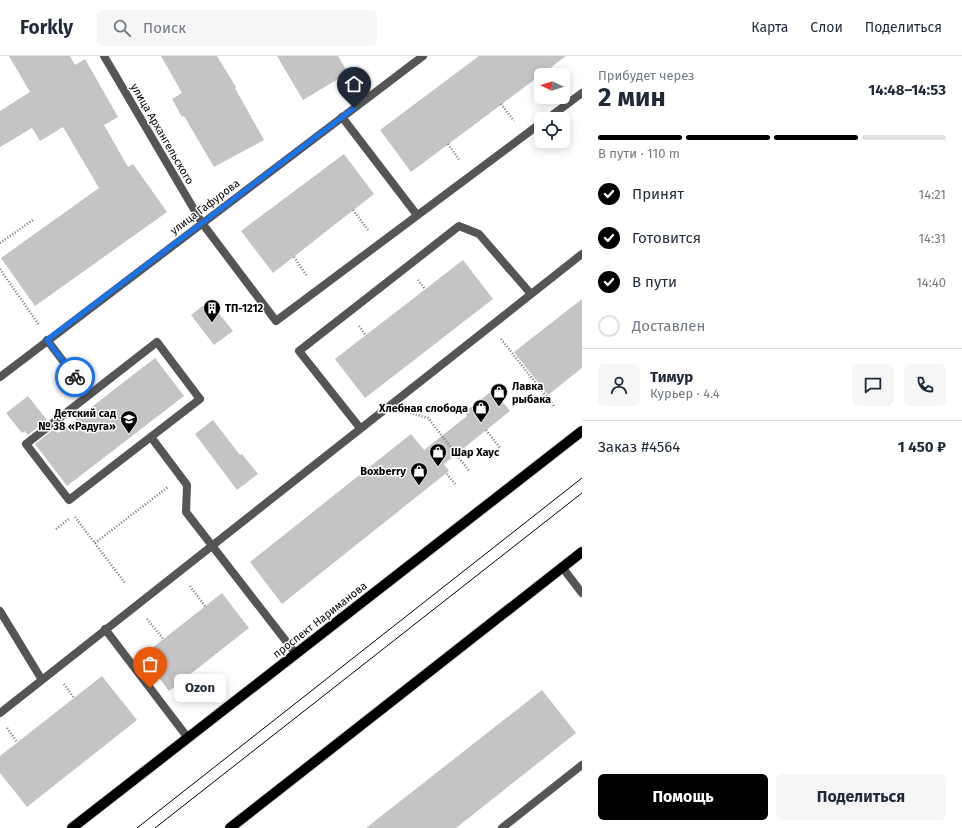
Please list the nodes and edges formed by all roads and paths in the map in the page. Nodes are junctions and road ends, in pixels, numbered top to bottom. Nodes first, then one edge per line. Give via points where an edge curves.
1 (104, 56) edge
2 (423, 56) edge
3 (582, 93) edge
4 (556, 112) edge
5 (342, 117) junction
6 (534, 128) edge
7 (448, 144) dead end
8 (470, 175) junction
9 (353, 210) dead end
10 (417, 215) junction
11 (33, 220) dead end
12 (202, 223) junction
13 (0, 243) edge
14 (378, 244) junction
15 (582, 254) edge
16 (294, 257) dead end
17 (0, 269) edge
18 (318, 290) junction
19 (531, 294) junction
20 (491, 325) junction
21 (48, 339) junction
22 (0, 377) edge
23 (89, 395) junction
24 (388, 406) junction
25 (554, 406) dead end
26 (360, 428) junction
27 (486, 430) dead end
28 (582, 431) edge
29 (151, 437) junction
30 (500, 448) dead end
31 (470, 472) dead end
32 (447, 474) dead end
33 (182, 477) junction
34 (455, 484) dead end
35 (56, 529) dead end
36 (95, 543) junction
37 (212, 545) junction
38 (582, 552) edge
39 (562, 567) junction
40 (179, 571) junction
41 (126, 584) dead end
42 (582, 593) edge
43 (137, 604) junction
44 (205, 606) dead end
45 (0, 611) edge
46 (105, 629) junction
47 (163, 639) dead end
48 (296, 654) junction
49 (42, 680) junction
50 (0, 712) edge
51 (4, 725) dead end
52 (188, 738) junction
53 (17, 742) dead end
54 (582, 765) edge
55 (72, 828) edge
56 (230, 828) edge
57 (502, 828) edge

1 - 12 street, улица Архангельского
2 - 5 street, улица Гафурова
3 - 4 street
5 - 10 street
5 - 12 street, улица Гафурова
6 - 8 street
7 - 8 path
8 - 10 street
9 - 14 path
10 - 14 street
11 - 13 path
12 - 18 street, улица Архангельского via 276,321
12 - 21 street, улица Гафурова
14 - 18 street
15 - 19 street
16 - 18 path
17 - 21 path
19 - 20 street
19 - 26 street via 479,234 459,226 299,351
20 - 24 street
20 - 25 path
21 - 22 street, улица Гафурова
21 - 23 street
23 - 29 street via 157,342 200,399
23 - 29 street via 26,444 69,500
24 - 26 street
24 - 31 path via 428,418
26 - 37 street
27 - 30 path
28 - 48 main road, проспект Нариманова
29 - 33 street
32 - 34 path
33 - 36 path
33 - 37 street via 187,485 186,512
35 - 36 path via 74,515
36 - 41 path
37 - 40 street
37 - 48 street
38 - 39 main road
39 - 42 street
39 - 56 main road
40 - 43 street
40 - 44 path
43 - 46 street
43 - 47 path
45 - 49 street
46 - 49 street
46 - 52 street
48 - 52 main road, проспект Нариманова
49 - 50 street
51 - 53 path
52 - 55 main road, проспект Нариманова
54 - 57 street

